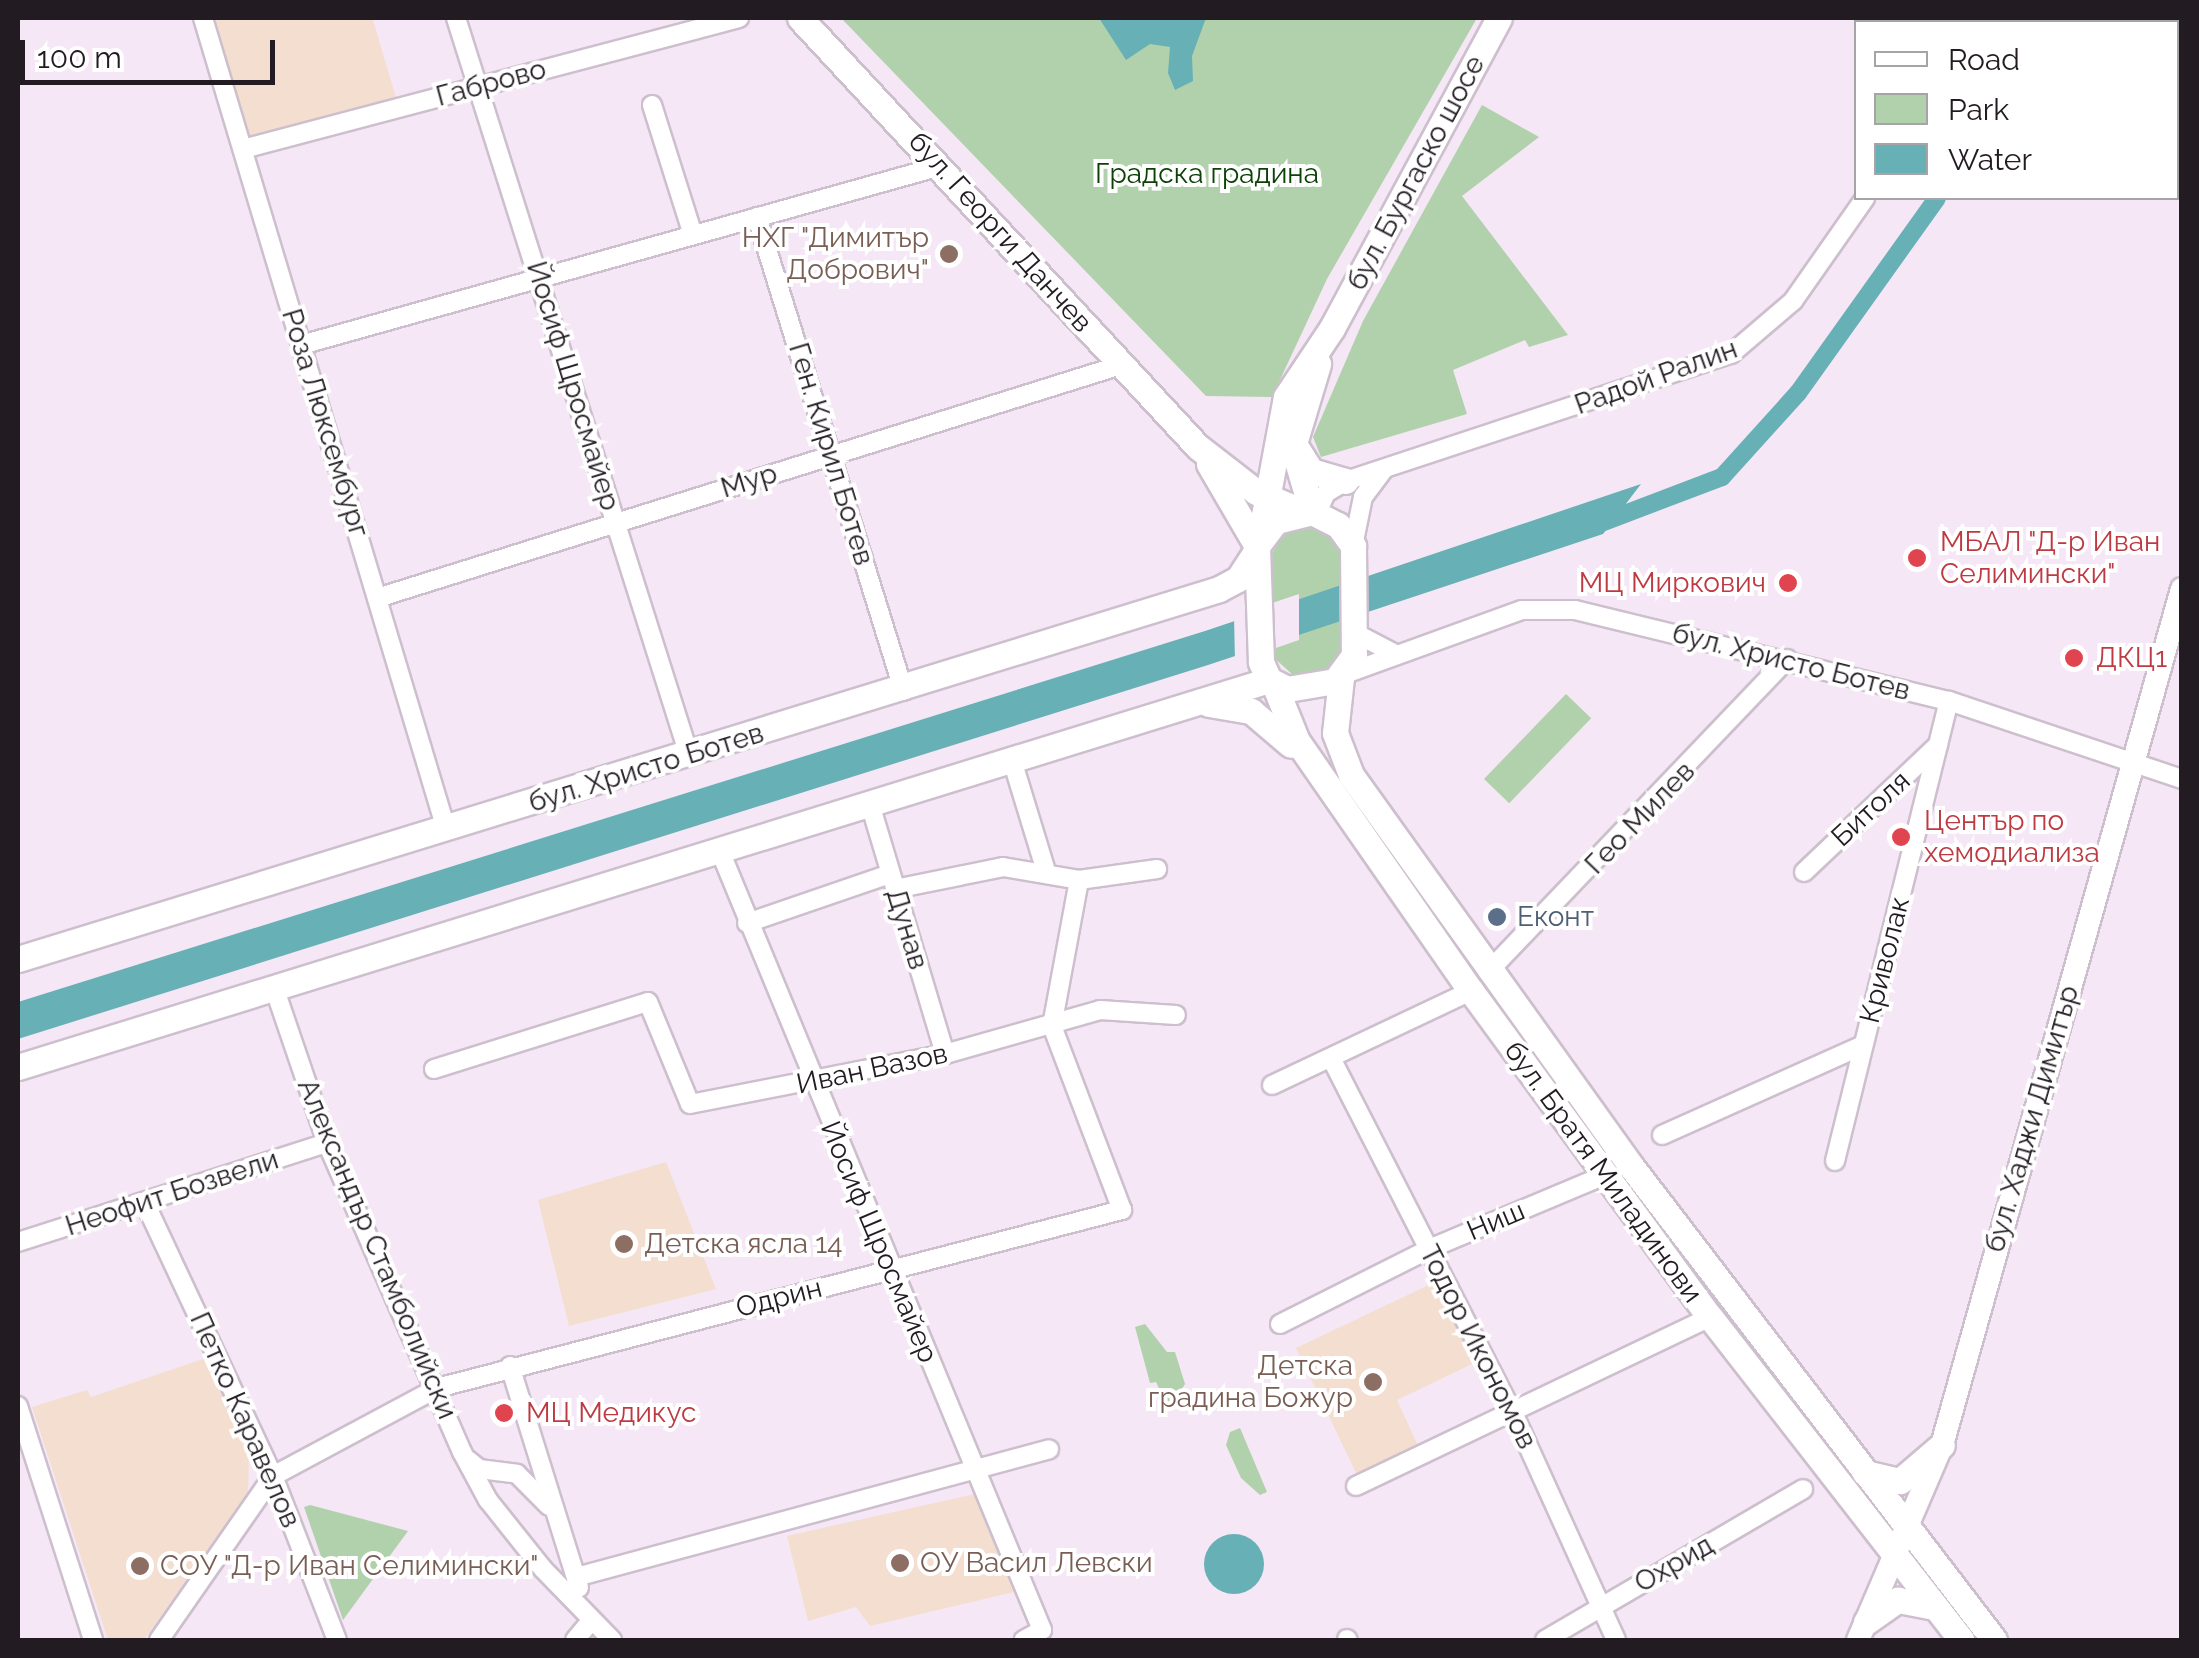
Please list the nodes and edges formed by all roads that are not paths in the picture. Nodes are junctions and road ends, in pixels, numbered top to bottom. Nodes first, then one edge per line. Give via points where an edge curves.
1 (203, 18) edge
2 (456, 18) edge
3 (739, 18) edge
4 (800, 18) edge
5 (1499, 18) edge
6 (478, 87) junction
7 (652, 105) dead end
8 (243, 149) junction
9 (941, 166) junction
10 (1865, 200) edge
11 (757, 217) junction
12 (692, 235) junction
13 (539, 278) junction
14 (1332, 328) junction
15 (301, 345) junction
16 (1122, 365) junction
17 (1294, 437) junction
18 (1198, 447) junction
19 (831, 456) junction
20 (1271, 456) junction
21 (1225, 468) junction
22 (1384, 469) junction
23 (1346, 480) junction
24 (1264, 496) junction
25 (1311, 512) junction
26 (616, 523) junction
27 (1258, 544) junction
28 (1353, 546) junction
29 (2182, 589) edge
30 (377, 598) junction
31 (1258, 604) joint
32 (1355, 630) junction
33 (1397, 654) junction
34 (1787, 658) junction
35 (1268, 674) junction
36 (1343, 676) junction
37 (904, 691) junction
38 (1949, 702) junction
39 (1180, 708) junction
40 (1939, 745) junction
41 (689, 756) junction
42 (1012, 760) junction
43 (2131, 762) junction
44 (1316, 770) junction
45 (2182, 779) edge
46 (870, 804) junction
47 (446, 829) junction
48 (720, 851) junction
49 (1157, 868) dead end
50 (1046, 871) junction
51 (1804, 872) dead end
52 (1078, 880) junction
53 (892, 881) junction
54 (747, 923) junction
55 (18, 959) edge
56 (1479, 982) junction
57 (275, 990) junction
58 (1176, 1016) dead end
59 (1052, 1026) junction
60 (1863, 1045) junction
61 (946, 1054) junction
62 (1331, 1058) junction
63 (18, 1067) edge
64 (434, 1069) dead end
65 (814, 1084) junction
66 (1272, 1086) dead end
67 (1662, 1135) dead end
68 (327, 1143) junction
69 (1835, 1161) dead end
70 (1605, 1175) junction
71 (145, 1203) junction
72 (18, 1242) edge
73 (1430, 1250) junction
74 (890, 1270) junction
75 (1710, 1317) junction
76 (1280, 1324) dead end
77 (510, 1366) junction
78 (437, 1388) junction
79 (19, 1410) edge
80 (1514, 1415) junction
81 (1942, 1445) junction
82 (1049, 1449) dead end
83 (462, 1452) junction
84 (974, 1470) junction
85 (1865, 1472) junction
86 (273, 1476) junction
87 (1356, 1486) dead end
88 (1803, 1489) dead end
89 (556, 1514) junction
90 (1909, 1530) junction
91 (1897, 1557) junction
92 (576, 1577) junction
93 (1600, 1607) junction
94 (1935, 1607) junction
95 (590, 1622) junction
96 (1862, 1631) edge
97 (93, 1640) edge
98 (158, 1640) edge
99 (337, 1640) edge
100 (575, 1640) edge
101 (612, 1640) edge
102 (1024, 1640) edge
103 (1546, 1640) edge
104 (1616, 1640) edge
105 (1961, 1640) edge
106 (1994, 1640) edge

1 - 8 street, Роза Люксембург
2 - 6 street, Йосиф Щросмайер
3 - 6 street, Габрово
4 - 9 main road, бул. Георги Данчев
5 - 14 main road, бул. Бургаско шосе
6 - 8 street, Габрово
6 - 13 street, Йосиф Щросмайер
7 - 12 street
8 - 15 street, Роза Люксембург
9 - 11 street
9 - 16 main road, бул. Георги Данчев
10 - 22 street, Радой Ралин via 1792,302 1732,354
11 - 12 street
11 - 19 street, Ген. Кирил Ботев
12 - 13 street
13 - 15 street
13 - 26 street, Йосиф Щросмайер
14 - 17 main road, бул. Бургаско шосе
14 - 20 main road, бул. Бургаско шосе via 1286,397
15 - 30 street, Роза Люксембург
16 - 18 main road, бул. Георги Данчев
16 - 19 street, Мур
17 - 23 main road via 1311,471
17 - 25 main road, бул. Бургаско шосе via 1294,464
18 - 21 main road, бул. Георги Данчев
18 - 27 main road, бул. Георги Данчев
19 - 26 street, Мур
19 - 37 street, Ген. Кирил Ботев
20 - 21 main road via 1246,471
20 - 24 main road, бул. Бургаско шосе
21 - 24 main road, бул. Георги Данчев
22 - 23 street, Радой Ралин
22 - 28 street via 1363,497
23 - 25 street
24 - 25 main road, бул. Георги Данчев
24 - 27 main road, бул. Бургаско шосе
25 - 27 main road, бул. Христо Ботев via 1283,518
25 - 28 main road
26 - 30 street, Мур
26 - 41 street, Йосиф Щросмайер
27 - 31 main road, бул. Бургаско шосе
27 - 37 main road, бул. Христо Ботев via 1226,586
28 - 32 main road, бул. Братя Миладинови
29 - 43 street, бул. Хаджи Димитър
30 - 47 street, Роза Люксембург
31 - 35 main road, бул. Братя Миладинови
32 - 33 street
32 - 36 main road, бул. Братя Миладинови
33 - 34 street, бул. Христо Ботев via 1544,608
33 - 36 street, бул. Христо Ботев
34 - 38 street, бул. Христо Ботев
34 - 56 street, Гео Милев
35 - 36 main road via 1304,690
35 - 39 main road
35 - 44 main road, бул. Братя Миладинови
36 - 56 main road, бул. Братя Миладинови via 1334,721 1346,766
37 - 41 main road, бул. Христо Ботев
38 - 40 street, Криволак
38 - 43 street, бул. Христо Ботев
39 - 42 main road
39 - 44 main road via 1220,704 1251,711
40 - 51 street, Битоля
40 - 60 street, Криволак
41 - 47 main road, бул. Христо Ботев
42 - 46 main road
42 - 50 street
43 - 45 street, бул. Христо Ботев
43 - 81 street, бул. Хаджи Димитър
44 - 56 main road, бул. Братя Миладинови
46 - 48 main road
46 - 53 street, Дунав
47 - 55 main road, бул. Христо Ботев
48 - 54 street, Йосиф Щросмайер
48 - 57 main road
49 - 52 street
50 - 52 street
50 - 53 street via 1003,867
52 - 59 street
53 - 54 street
53 - 61 street, Дунав
54 - 65 street, Йосиф Щросмайер
56 - 62 street, Гео Милев
56 - 70 main road, бул. Братя Миладинови
56 - 85 main road, бул. Братя Миладинови
57 - 63 main road
57 - 68 street, Александър Стамболийски
58 - 59 street, Иван Вазов via 1100,1010
59 - 61 street, Иван Вазов
59 - 74 street, Одрин via 1122,1210
60 - 67 street
60 - 69 street, Криволак
61 - 65 street, Иван Вазов
62 - 66 street, Гео Милев
62 - 73 street, Тодор Икономов
64 - 65 street, Иван Вазов via 648,1002 690,1104
65 - 74 street, Йосиф Щросмайер
68 - 71 street, Неофит Бозвели
68 - 78 street, Александър Стамболийски
70 - 73 street, Ниш
70 - 75 main road, бул. Братя Миладинови
71 - 72 street, Неофит Бозвели
71 - 86 street, Петко Каравелов
73 - 76 street, Ниш
73 - 80 street, Тодор Икономов
74 - 77 street, Одрин
74 - 84 street, Йосиф Щросмайер
75 - 80 street
75 - 91 main road, бул. Братя Миладинови
77 - 78 street, Одрин
77 - 89 street
78 - 83 street, Александър Стамболийски
78 - 86 street, Одрин
79 - 97 street
80 - 87 street
80 - 93 street, Тодор Икономов
81 - 85 main road via 1900,1481
81 - 90 street, бул. Хаджи Димитър
82 - 84 street
83 - 89 street via 479,1469 526,1480
83 - 95 street, Александър Стамболийски via 488,1500
84 - 92 street
84 - 102 street, Йосиф Щросмайер via 1042,1630
85 - 90 main road, бул. Братя Миладинови
86 - 98 street
86 - 99 street, Петко Каравелов
88 - 93 street, Охрид
89 - 92 street
90 - 91 street, бул. Хаджи Димитър
90 - 106 main road, бул. Братя Миладинови
91 - 94 main road, бул. Братя Миладинови
91 - 96 street, бул. Хаджи Димитър
92 - 95 street
93 - 103 street, Охрид
93 - 104 street, Тодор Икономов
94 - 96 main road via 1898,1600
94 - 105 main road, бул. Братя Миладинови
95 - 100 street
95 - 101 street, Александър Стамболийски

